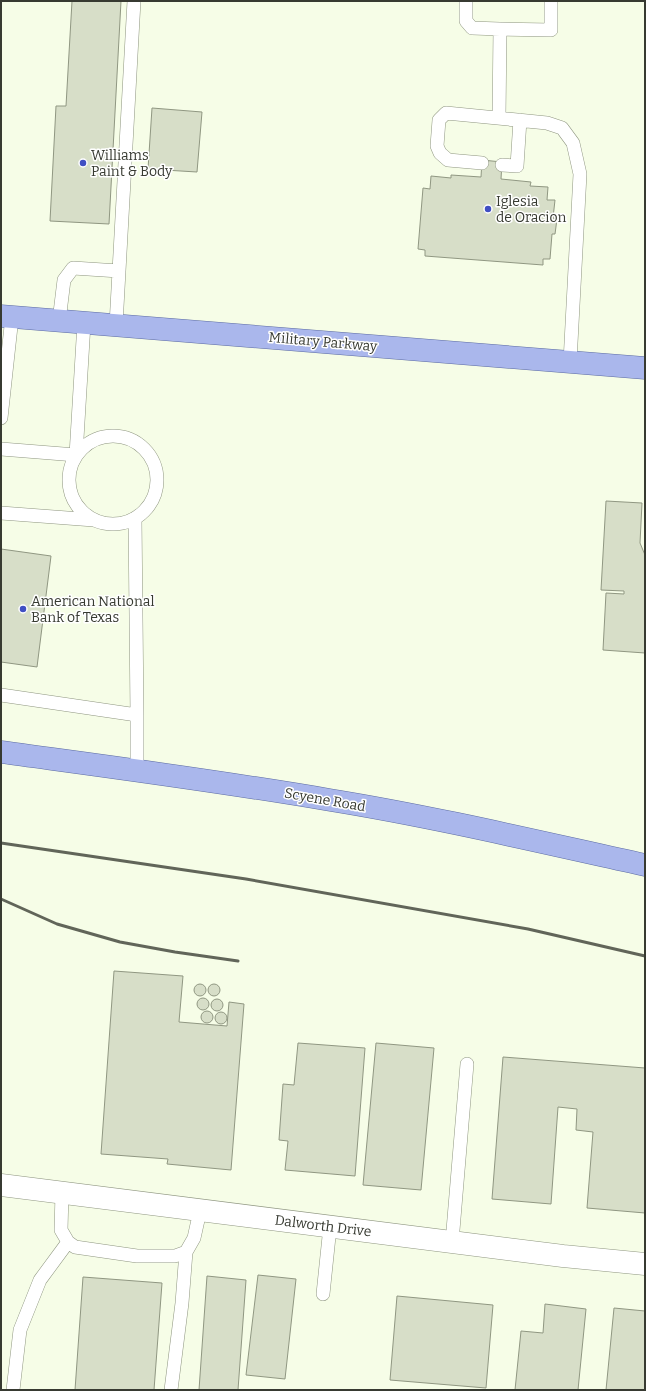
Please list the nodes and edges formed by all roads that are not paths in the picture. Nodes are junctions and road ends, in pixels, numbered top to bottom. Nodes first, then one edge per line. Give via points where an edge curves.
1 (134, 1) edge
2 (466, 1) edge
3 (551, 1) edge
4 (500, 30) junction
5 (499, 118) junction
6 (520, 120) junction
7 (482, 162) dead end
8 (502, 165) dead end
9 (119, 271) junction
10 (7, 317) edge
11 (59, 321) junction
12 (84, 323) junction
13 (116, 325) junction
14 (570, 362) junction
15 (645, 368) edge
16 (1, 418) edge
17 (1, 448) edge
18 (76, 455) junction
19 (1, 513) edge
20 (135, 518) junction
21 (94, 520) junction
22 (1, 695) edge
23 (138, 715) junction
24 (1, 752) edge
25 (136, 770) junction
26 (645, 865) edge
27 (467, 1064) dead end
28 (1, 1185) edge
29 (62, 1193) junction
30 (200, 1211) junction
31 (330, 1227) junction
32 (68, 1242) junction
33 (452, 1242) junction
34 (186, 1252) junction
35 (645, 1264) edge
36 (323, 1294) dead end
37 (13, 1390) edge
38 (171, 1390) edge

1 - 9 lane
2 - 4 lane via 466,21 472,28
3 - 4 lane via 551,30
4 - 5 lane
5 - 6 lane
5 - 7 lane via 446,114 439,120 437,146 440,153 448,160
6 - 8 lane via 517,166
6 - 14 lane via 547,123 562,128 573,143 580,174
9 - 11 lane via 73,268 64,280
9 - 13 lane
10 - 11 main road, Military Parkway
10 - 16 lane
11 - 12 main road, Military Parkway
12 - 13 main road, Military Parkway
12 - 18 lane
13 - 14 main road, Military Parkway
14 - 15 main road, Military Parkway
17 - 18 lane
18 - 20 lane via 87,444 100,437 116,436 131,439 143,448 157,471 157,485 146,509
18 - 21 lane via 70,469 69,484 73,499 82,511
19 - 21 lane
20 - 21 lane via 123,523 109,524
20 - 23 lane
22 - 23 lane
23 - 25 lane
24 - 25 main road, Scyene Road
25 - 26 main road, Scyene Road via 330,800
27 - 33 lane
28 - 29 street, Dalworth Drive
29 - 30 street, Dalworth Drive
29 - 32 lane via 62,1230
30 - 31 street, Dalworth Drive
30 - 34 lane via 194,1238
31 - 33 street, Dalworth Drive
31 - 36 lane
32 - 34 lane via 75,1248 137,1256 175,1256
32 - 37 lane via 40,1280 20,1330
33 - 35 street, Dalworth Drive
34 - 38 lane

